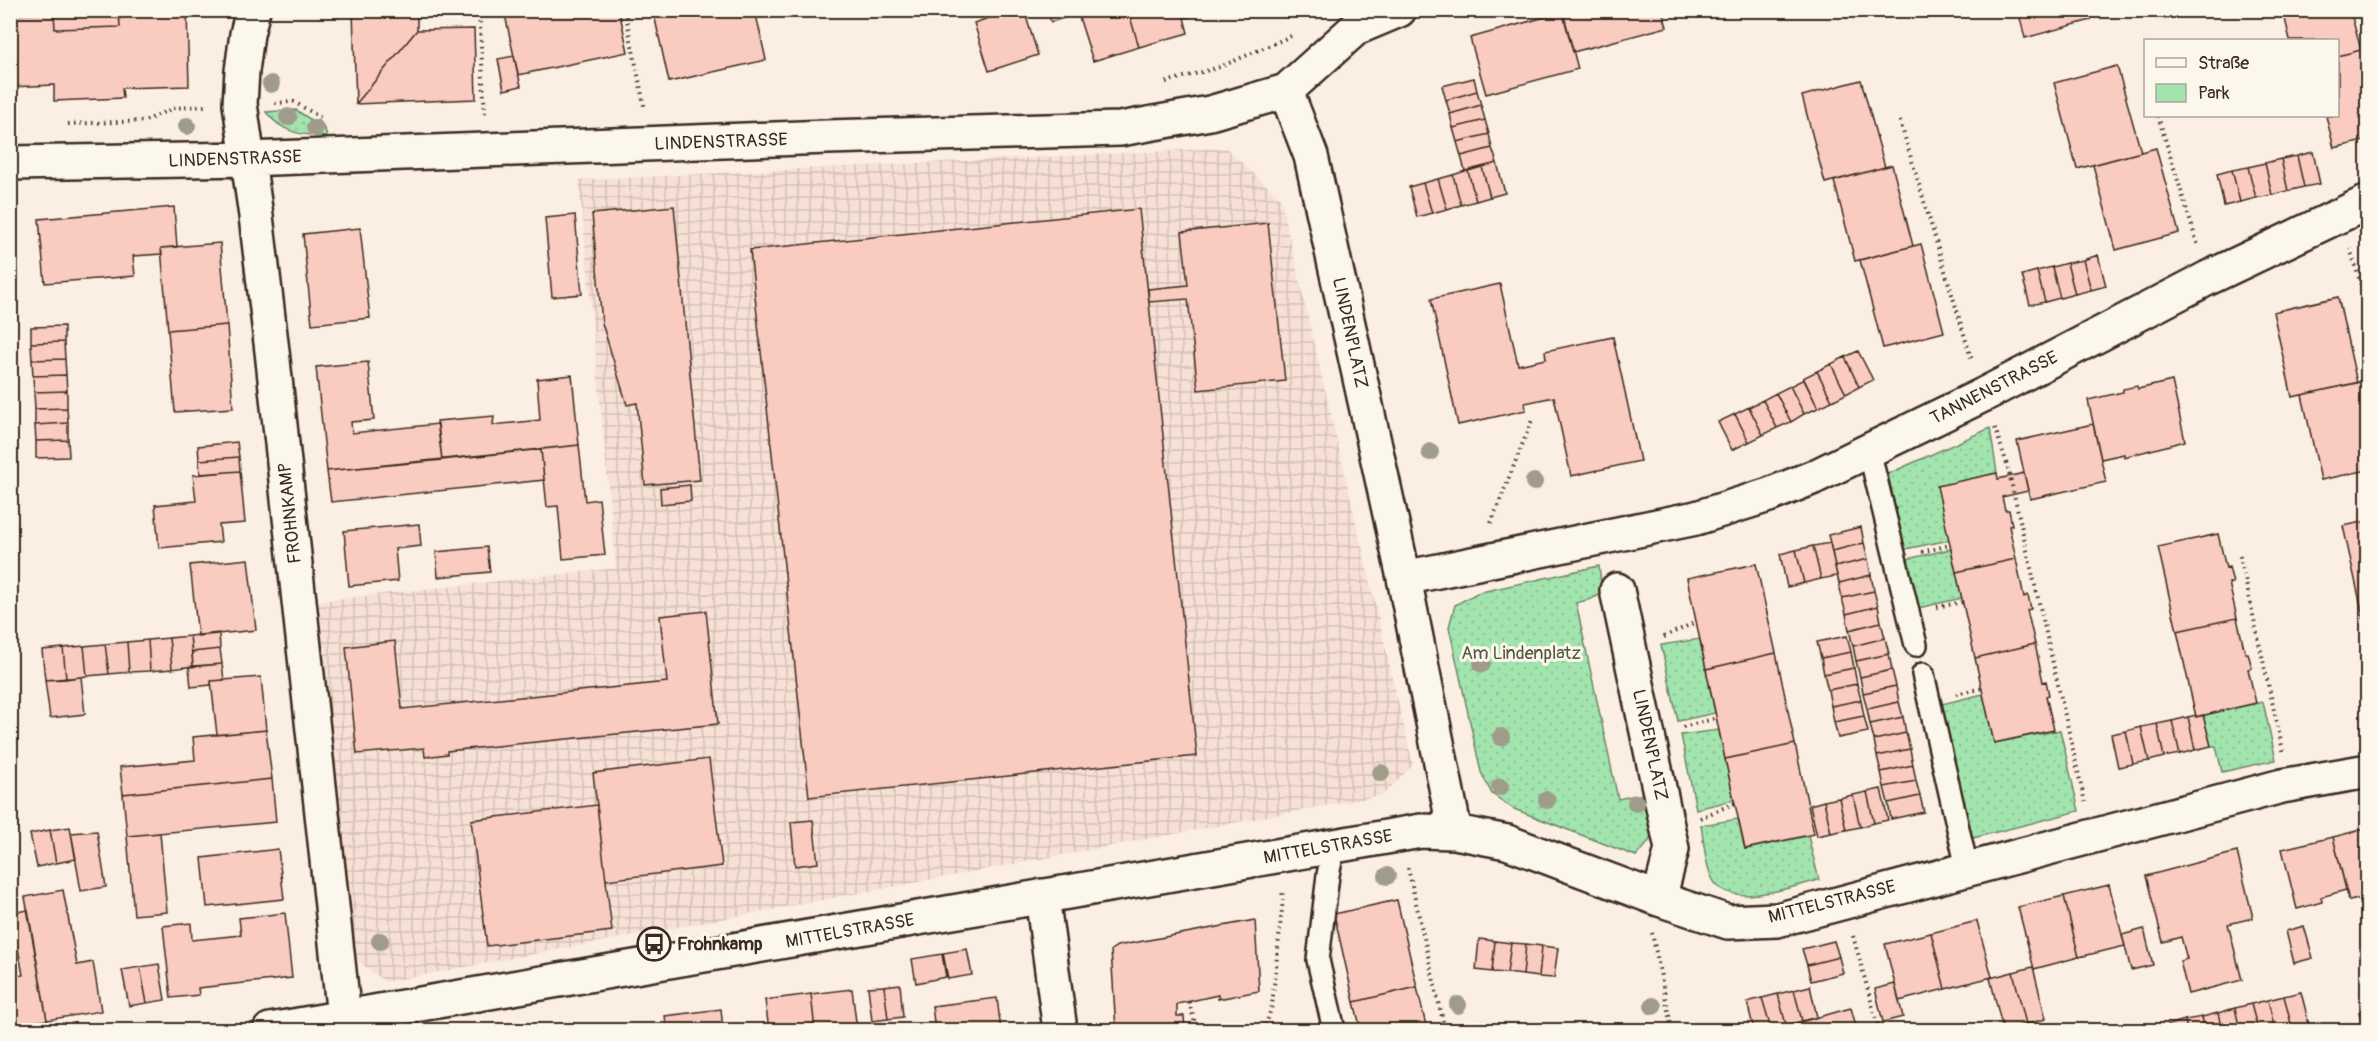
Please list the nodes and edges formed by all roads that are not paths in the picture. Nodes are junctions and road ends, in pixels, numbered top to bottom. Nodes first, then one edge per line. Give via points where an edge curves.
1 (254, 10) edge
2 (1399, 10) edge
3 (1286, 91) junction
4 (247, 159) junction
5 (10, 163) edge
6 (2354, 208) edge
7 (1869, 450) junction
8 (1404, 578) junction
9 (1617, 591) dead end
10 (1916, 645) dead end
11 (1923, 674) dead end
12 (2367, 771) edge
13 (1455, 832) junction
14 (1335, 846) junction
15 (1967, 868) junction
16 (1042, 896) junction
17 (1655, 914) junction
18 (344, 1017) junction
19 (393, 1020) edge
20 (270, 1030) edge
21 (1060, 1030) edge
22 (1334, 1030) edge

1 - 4 street, FROHNKAMP via 243,61 240,104
2 - 3 street, LINDENSTRASSE via 1356,28
3 - 4 street, LINDENSTRASSE via 1210,113 1120,129
3 - 8 street, LINDENPLATZ via 1311,156
4 - 5 street, LINDENSTRASSE
4 - 18 street, FROHNKAMP via 272,351
6 - 7 street, TANNENSTRASSE
7 - 8 street, TANNENSTRASSE via 1814,477 1696,518
7 - 10 lane
8 - 13 street, LINDENPLATZ
9 - 17 street, LINDENPLATZ via 1672,849
11 - 15 lane
12 - 15 street, MITTELSTRASSE via 2290,784
13 - 14 street, MITTELSTRASSE via 1421,831
13 - 17 street, MITTELSTRASSE via 1508,843
14 - 16 street, MITTELSTRASSE
14 - 22 lane via 1318,960
15 - 17 street, MITTELSTRASSE via 1777,920 1728,922
16 - 19 street, MITTELSTRASSE
16 - 21 street
18 - 19 street, MITTELSTRASSE
18 - 20 street, MITTELSTRASSE

